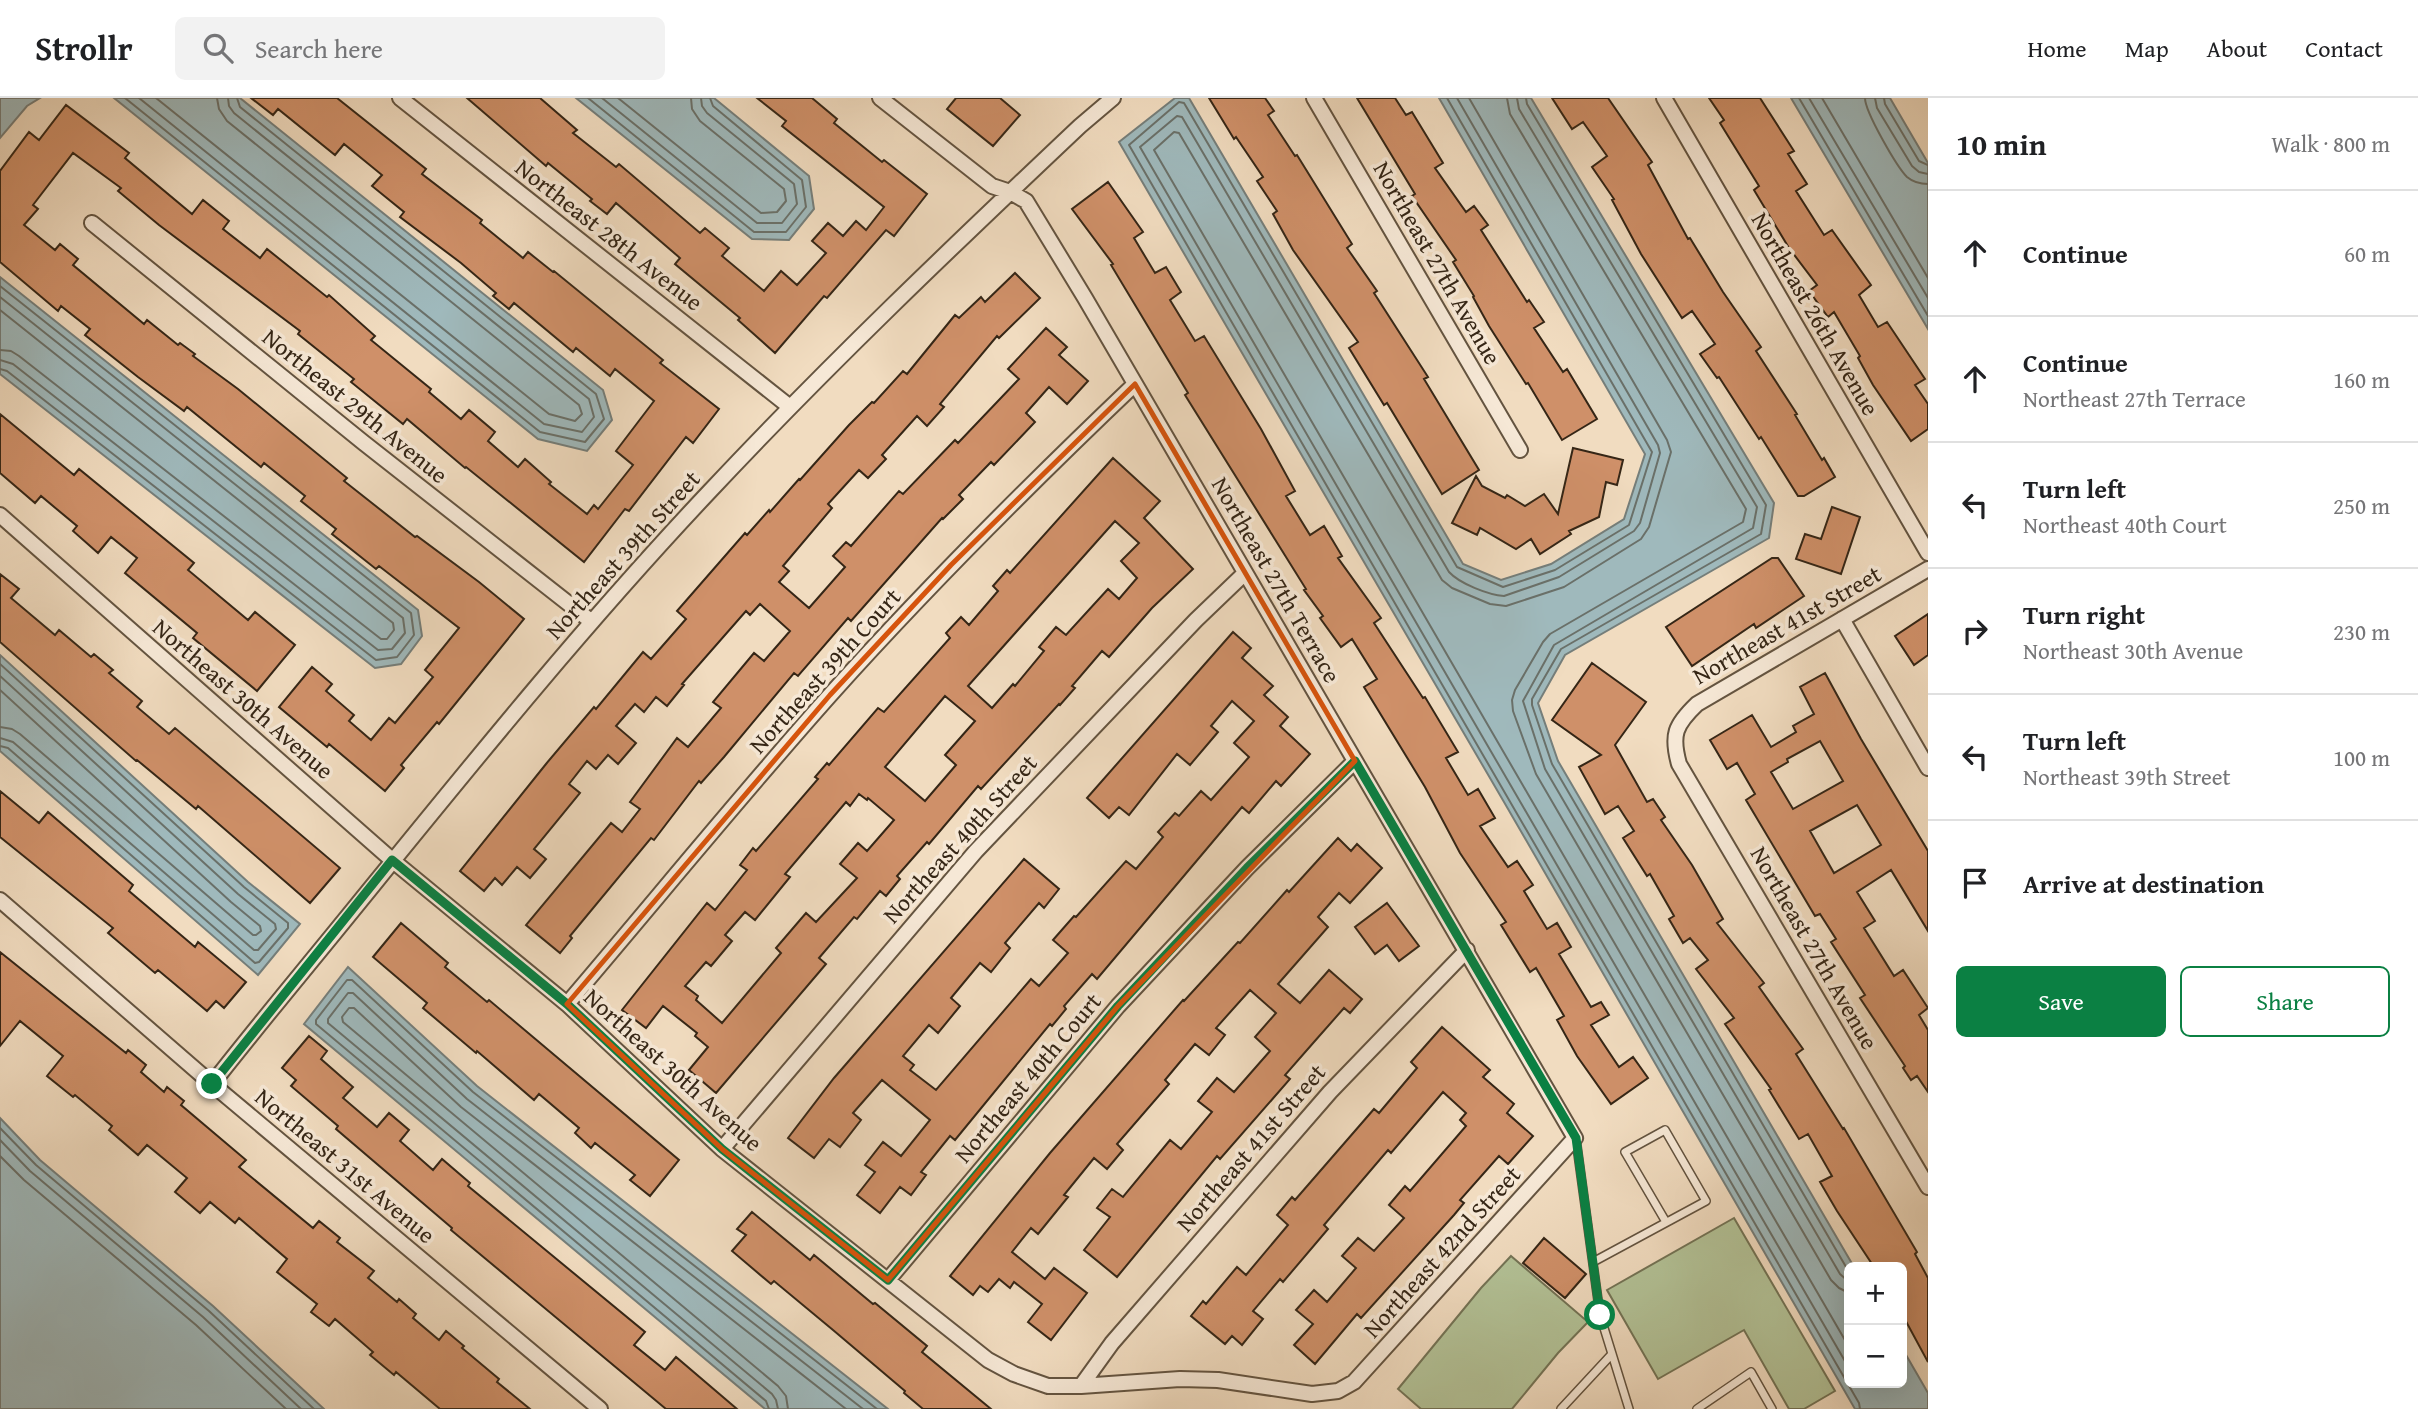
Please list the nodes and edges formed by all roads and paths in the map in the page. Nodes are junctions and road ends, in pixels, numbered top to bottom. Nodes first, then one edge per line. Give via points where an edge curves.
1 (400, 98) edge
2 (880, 98) edge
3 (1113, 98) edge
4 (1314, 98) edge
5 (1664, 98) edge
6 (1010, 192) junction
7 (92, 223) dead end
8 (1136, 384) junction
9 (790, 407) junction
10 (1520, 450) dead end
11 (0, 516) edge
12 (1928, 552) edge
13 (1928, 569) edge
14 (1245, 573) junction
15 (1842, 619) junction
16 (592, 622) junction
17 (1676, 728) joint
18 (1355, 761) junction
19 (1928, 768) edge
20 (392, 860) junction
21 (0, 900) edge
22 (1467, 950) junction
23 (567, 1004) junction
24 (212, 1084) junction
25 (1576, 1138) junction
26 (722, 1149) junction
27 (1928, 1187) edge
28 (1666, 1222) junction
29 (1593, 1262) junction
30 (888, 1280) junction
31 (1612, 1354) junction
32 (1081, 1386) junction
33 (1338, 1391) joint
34 (600, 1409) edge
35 (1561, 1409) edge
36 (1629, 1409) edge
37 (1697, 1409) edge
38 (1772, 1409) edge

1 - 9 street, Northeast 28th Avenue
2 - 6 street, Northeast 27th Terrace via 992,186
3 - 6 street, Northeast 39th Street
4 - 10 street, Northeast 27th Avenue
5 - 12 street, Northeast 26th Avenue
6 - 8 street, Northeast 27th Terrace via 1026,201
6 - 9 street, Northeast 39th Street
7 - 16 street, Northeast 29th Avenue
8 - 14 street, Northeast 27th Terrace
8 - 23 street, Northeast 39th Court via 951,565 830,695
9 - 16 street, Northeast 39th Street
11 - 20 street, Northeast 30th Avenue
13 - 15 street, Northeast 41st Street
14 - 18 street, Northeast 27th Terrace
14 - 26 street, Northeast 40th Street via 976,851
15 - 17 street, Northeast 41st Street via 1697,704
15 - 19 street
16 - 20 street, Northeast 39th Street
17 - 27 street, Northeast 27th Avenue via 1679,764
18 - 22 street, Northeast 27th Terrace
18 - 30 street, Northeast 40th Court via 1118,1006
20 - 23 street, Northeast 30th Avenue
20 - 24 street, Northeast 39th Street
21 - 24 street, Northeast 31st Avenue
22 - 25 street, Northeast 27th Terrace
22 - 32 street, Northeast 41st Street via 1330,1092 1112,1343
23 - 26 street, Northeast 30th Avenue
24 - 34 street, Northeast 31st Avenue
25 - 29 lane
25 - 33 street, Northeast 42nd Street via 1354,1382
26 - 30 street, Northeast 30th Avenue
28 - 28 lane via 1706,1201 1665,1130 1625,1152
28 - 29 lane
29 - 31 lane via 1600,1315
30 - 32 street, Northeast 30th Avenue via 988,1360 1048,1385
31 - 35 lane
31 - 36 lane
32 - 33 street, Northeast 30th Avenue via 1180,1378 1312,1394
37 - 38 lane via 1751,1372

